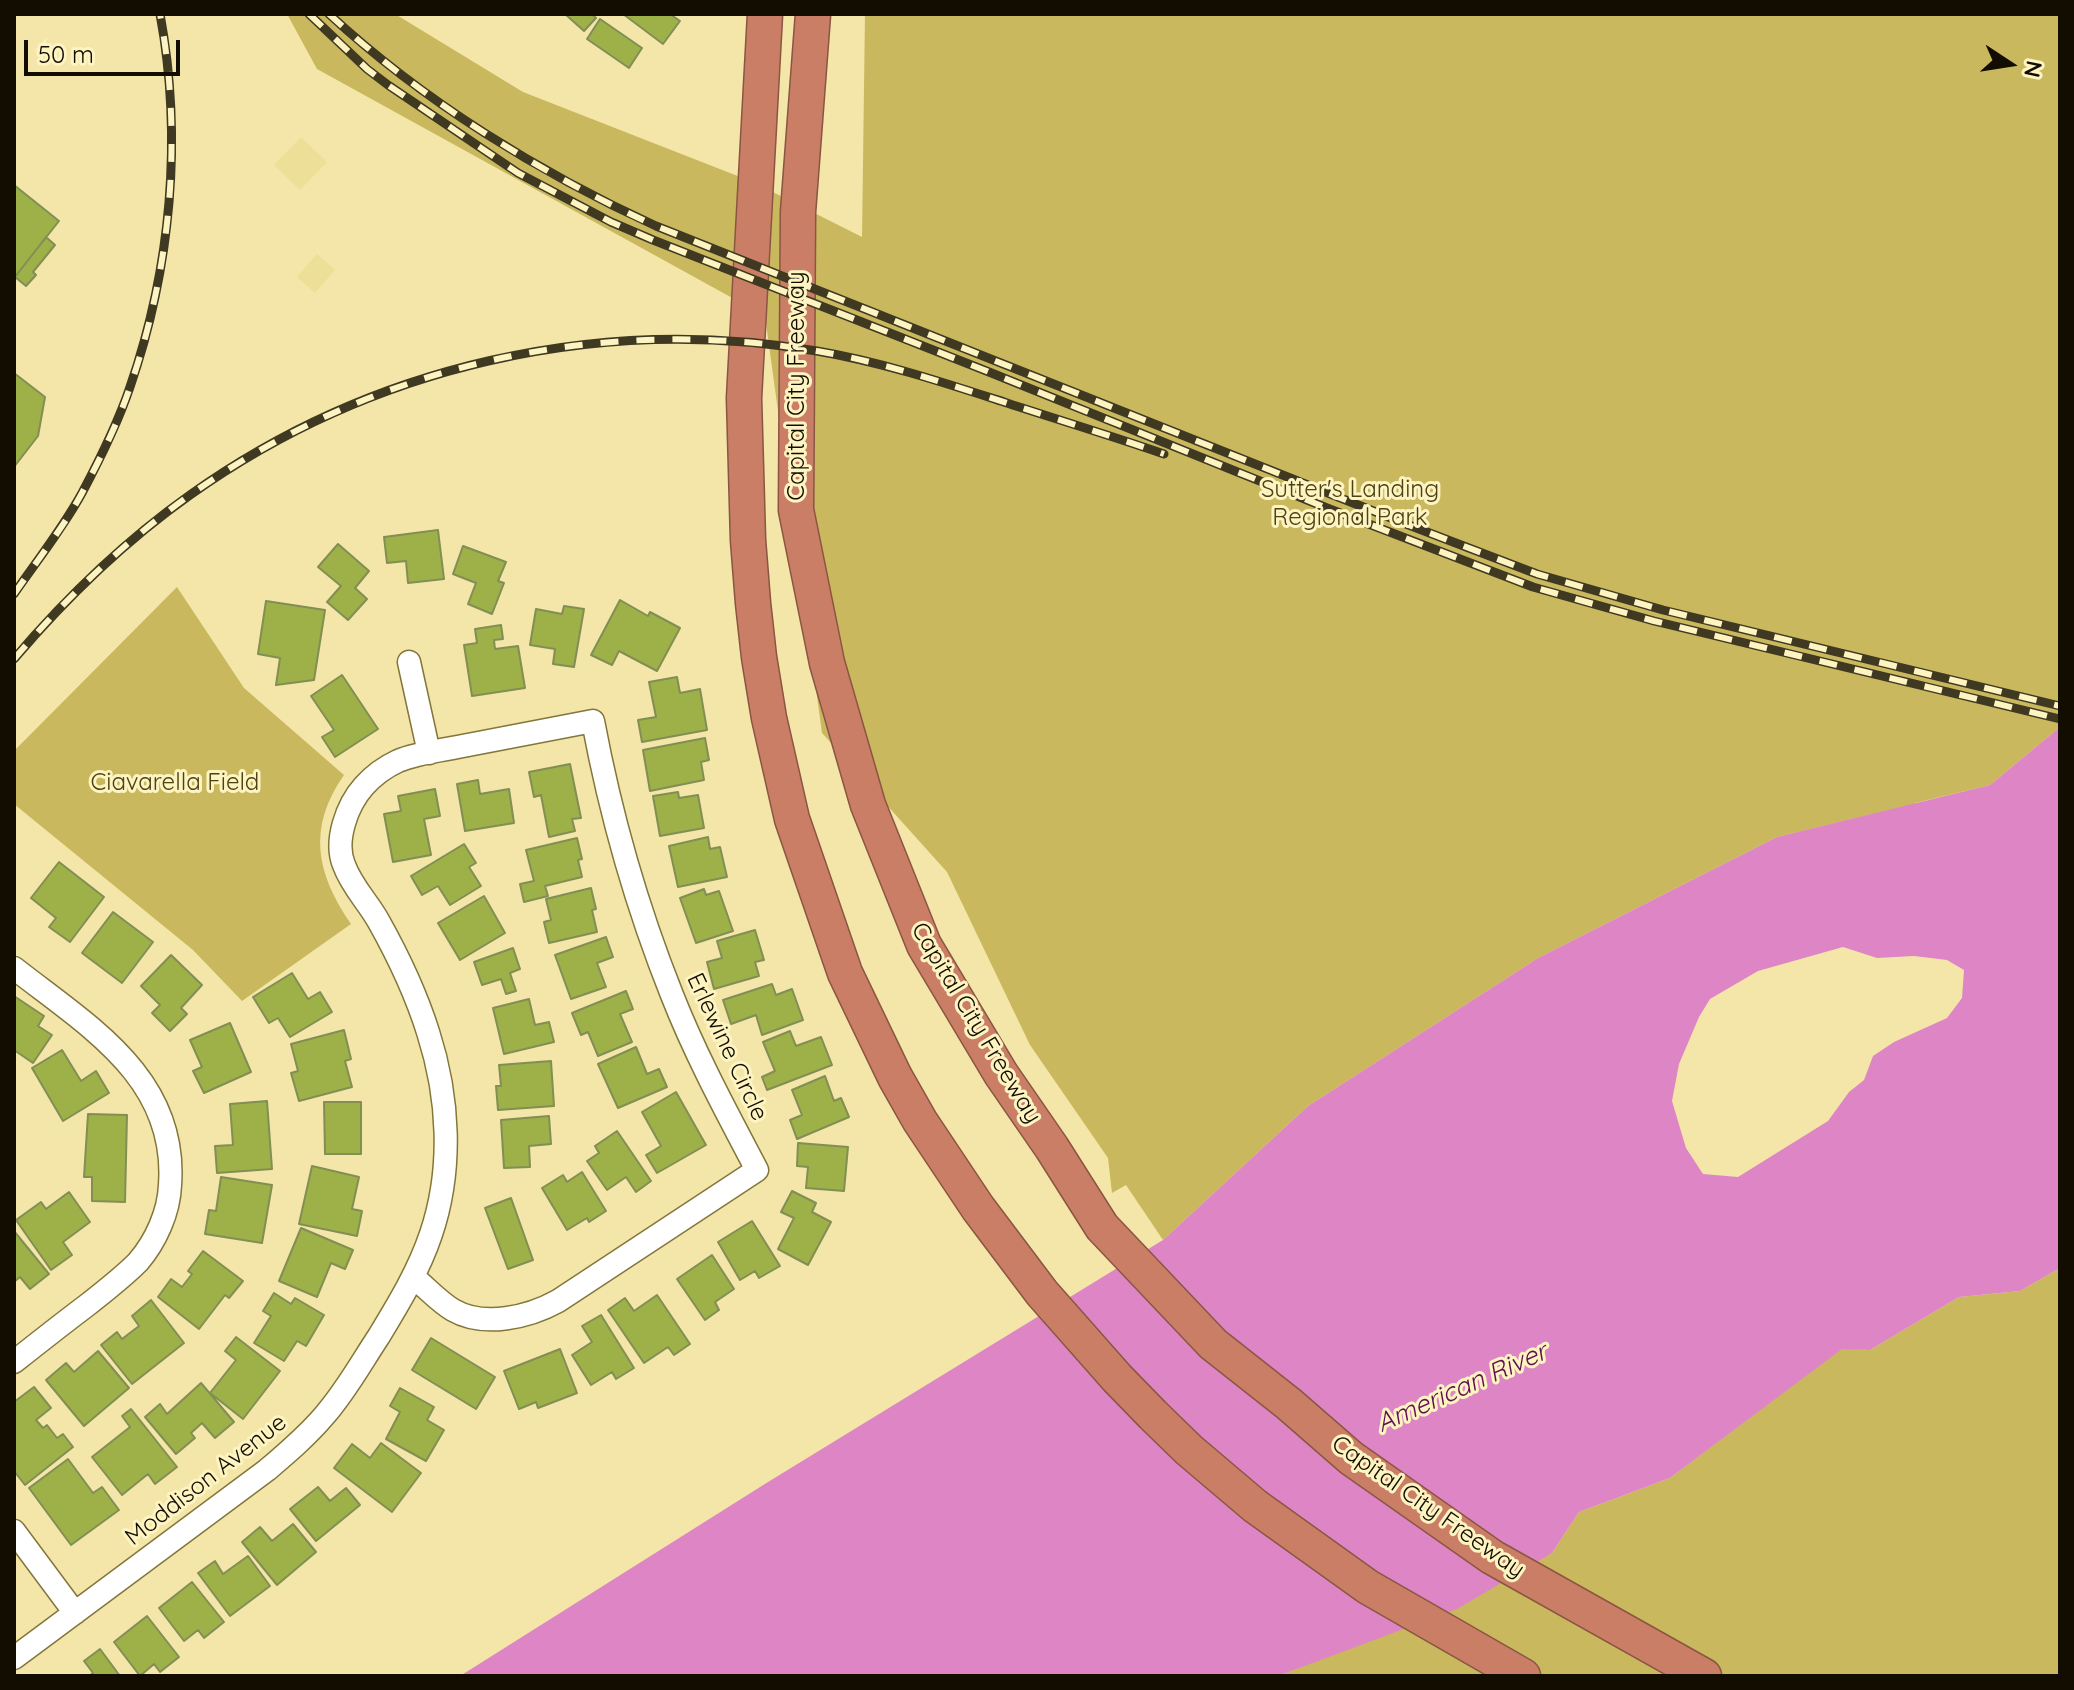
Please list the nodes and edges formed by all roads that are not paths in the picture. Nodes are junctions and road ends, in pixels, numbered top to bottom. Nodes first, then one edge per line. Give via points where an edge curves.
1 (765, 14) edge
2 (813, 14) edge
3 (409, 662) dead end
4 (429, 753) junction
5 (343, 863) joint
6 (14, 968) edge
7 (413, 1277) junction
8 (14, 1362) edge
9 (14, 1531) edge
10 (75, 1613) junction
11 (14, 1658) edge
12 (1523, 1676) edge
13 (1704, 1676) edge

1 - 12 highway, Capital City Freeway via 744,398 748,540 769,718 792,819 845,973 895,1077 978,1208 1042,1293 1117,1378 1255,1506 1368,1587
2 - 13 highway, Capital City Freeway via 798,212 796,510 827,663 868,805 924,945 1102,1227 1213,1344 1351,1458 1492,1557
3 - 4 street
4 - 5 street, Erlewine Circle via 397,762 361,790 341,837
4 - 7 street, Erlewine Circle via 593,721 620,844 644,920 704,1069 757,1170 558,1301 530,1314 499,1319 454,1311
5 - 7 street, Moddison Avenue via 396,954 438,1068 447,1142 442,1196
6 - 8 street via 128,1062 157,1105 172,1165 166,1209 138,1261
7 - 10 street, Moddison Avenue via 349,1384 298,1444
9 - 10 street
10 - 11 street, Moddison Avenue

